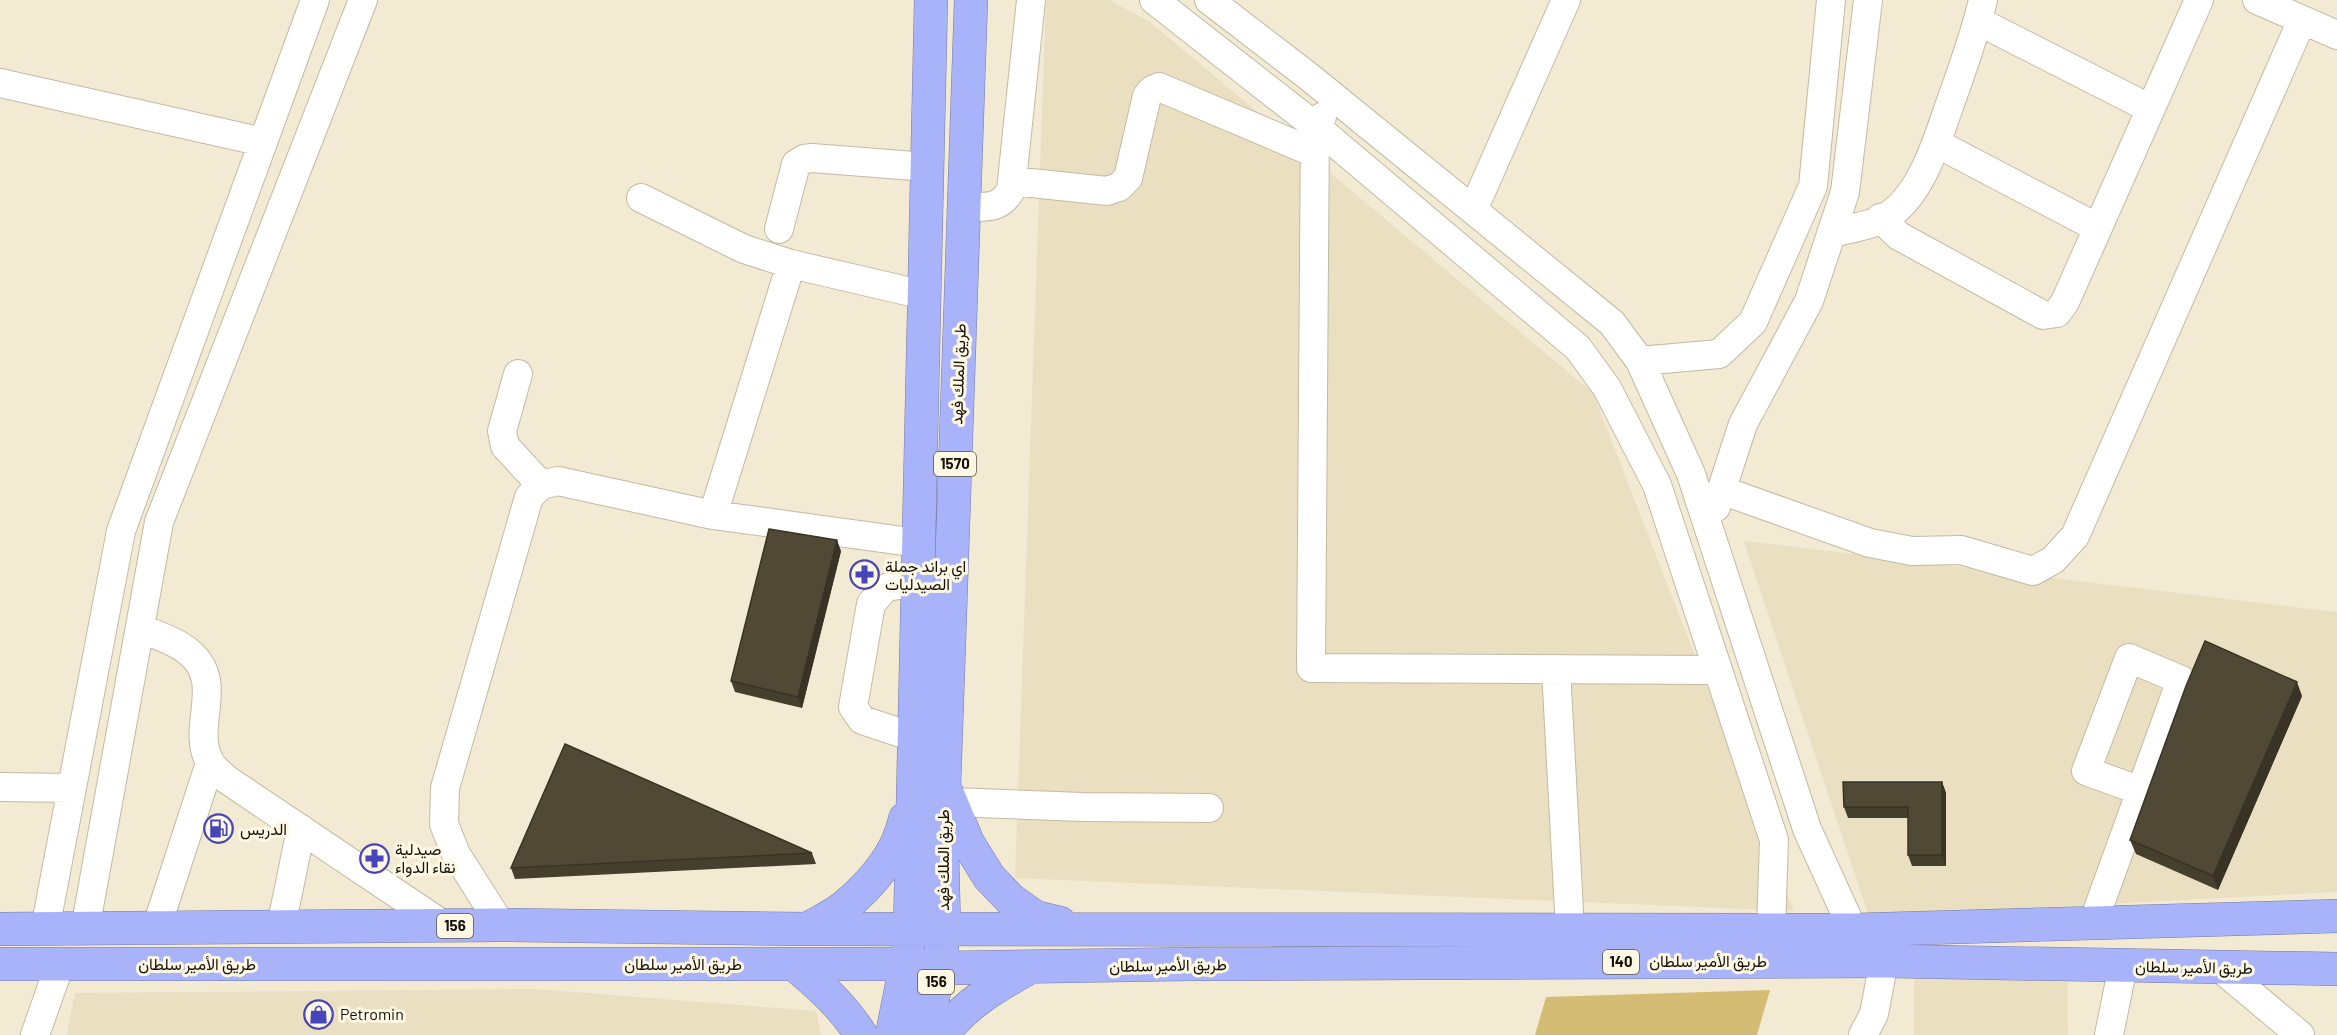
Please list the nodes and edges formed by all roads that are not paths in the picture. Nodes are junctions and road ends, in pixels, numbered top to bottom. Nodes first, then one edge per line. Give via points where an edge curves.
1 (315, 0) edge
2 (363, 0) edge
3 (931, 0) edge
4 (970, 0) edge
5 (1031, 0) edge
6 (1154, 0) edge
7 (1209, 0) edge
8 (1566, 0) edge
9 (1868, 0) edge
10 (2199, 0) edge
11 (2258, 0) edge
12 (1827, 2) edge
13 (1980, 10) edge
14 (2302, 20) junction
15 (2337, 34) edge
16 (0, 83) edge
17 (1336, 100) junction
18 (2151, 109) junction
19 (1315, 140) junction
20 (263, 142) junction
21 (1936, 143) junction
22 (927, 167) junction
23 (1012, 181) junction
24 (641, 198) dead end
25 (964, 207) junction
26 (1473, 210) junction
27 (1880, 218) junction
28 (2098, 228) junction
29 (779, 229) dead end
30 (1831, 233) junction
31 (791, 264) junction
32 (924, 295) junction
33 (1640, 361) junction
34 (518, 374) dead end
35 (541, 485) junction
36 (1721, 490) junction
37 (713, 515) junction
38 (1708, 529) junction
39 (918, 543) junction
40 (916, 583) junction
41 (140, 628) junction
42 (1556, 669) junction
43 (1718, 670) junction
44 (913, 736) junction
45 (1778, 740) junction
46 (1744, 750) junction
47 (210, 763) junction
48 (0, 787) edge
49 (72, 788) junction
50 (2140, 791) dead end
51 (936, 792) junction
52 (1209, 808) dead end
53 (301, 829) junction
54 (2337, 916) edge
55 (2093, 923) junction
56 (501, 925) junction
57 (445, 926) junction
58 (281, 927) junction
59 (156, 928) junction
60 (0, 929) edge
61 (45, 929) junction
62 (85, 929) junction
63 (807, 929) junction
64 (909, 929) junction
65 (944, 929) junction
66 (1082, 929) junction
67 (1570, 930) junction
68 (1770, 930) junction
69 (1853, 930) junction
70 (1884, 960) junction
71 (0, 964) edge
72 (60, 964) junction
73 (794, 964) junction
74 (906, 964) junction
75 (1032, 966) junction
76 (2123, 966) junction
77 (939, 968) junction
78 (2219, 968) junction
79 (2337, 969) edge
80 (35, 1035) edge
81 (861, 1035) edge
82 (892, 1035) edge
83 (926, 1035) edge
84 (942, 1035) edge
85 (1863, 1035) edge
86 (2109, 1035) edge
87 (2300, 1035) edge

1 - 20 street
2 - 41 street via 159,522
3 - 22 highway, طريق الملك فهد / 1570
4 - 25 highway, طريق الملك فهد / 1570
5 - 23 street
6 - 19 street
7 - 17 street
8 - 26 street
9 - 30 street via 1845,192
10 - 18 street
11 - 14 street
12 - 33 street via 1813,186 1753,322 1719,354
13 - 18 street
13 - 21 street
14 - 15 street
14 - 36 street via 2075,536 2053,560 2033,571 1961,550 1912,551 1870,543
16 - 20 street
17 - 19 street
17 - 26 street
18 - 28 street
19 - 23 street via 1158,87 1147,96 1128,178 1119,187 1107,191
19 - 42 street via 1311,668
19 - 43 street via 1578,348 1607,388 1657,485
20 - 49 street via 121,531
21 - 27 street via 1911,192 1892,214
21 - 28 street
22 - 29 street via 804,159 796,164
22 - 32 highway, طريق الملك فهد / 1570
23 - 25 street via 1011,190 997,206
24 - 31 street via 744,249
25 - 51 highway, طريق الملك فهد / 1570
26 - 33 street via 1612,323
27 - 28 street via 1899,236 2043,315 2056,313 2065,302
27 - 30 street via 1861,227
30 - 36 street via 1809,301 1743,424
31 - 32 street
31 - 37 street
32 - 39 highway, طريق الملك فهد / 1570
33 - 38 street via 1690,474
34 - 35 street via 502,431 505,446
35 - 37 street via 558,481
35 - 56 street via 529,497 446,788 444,824 456,854
36 - 38 street
37 - 39 street
38 - 45 street
39 - 40 highway, طريق الملك فهد / 1570
40 - 44 highway, طريق الملك فهد / 1570
40 - 44 street via 884,589 871,604 853,707 862,720
41 - 47 street via 189,651 202,666 208,682 204,745
41 - 62 street
42 - 43 street
42 - 67 street
43 - 46 street
44 - 51 highway, طريق الملك فهد / 1570
45 - 46 street
45 - 69 street via 1807,829
46 - 68 street via 1774,840
47 - 53 street via 226,779
47 - 59 street
48 - 49 street
49 - 61 street
50 - 55 street
51 - 52 street via 1083,807
51 - 63 highway via 902,833 882,868 843,908
51 - 64 highway, طريق الملك فهد / 1570
51 - 65 highway, طريق الملك فهد / 1570
51 - 66 highway via 989,877 1010,899 1035,917
53 - 57 street
53 - 58 street
54 - 55 highway, طريق الأمير سلطان / 140
55 - 69 highway, طريق الأمير سلطان / 140
56 - 57 highway, طريق الأمير سلطان / 156
56 - 63 highway, طريق الأمير سلطان / 156
57 - 58 highway, طريق الأمير سلطان / 156
58 - 59 highway, طريق الأمير سلطان / 156
59 - 62 highway, طريق الأمير سلطان / 156
60 - 61 highway, طريق الأمير سلطان / 156
61 - 62 highway, طريق الأمير سلطان / 156
63 - 64 highway, طريق الأمير سلطان / 156
64 - 65 highway, طريق الأمير سلطان / 140
64 - 74 highway, طريق الملك فهد / 156
65 - 66 highway, طريق الأمير سلطان / 140
65 - 77 highway, طريق الملك فهد / 156
66 - 67 highway, طريق الأمير سلطان / 140
67 - 68 highway, طريق الأمير سلطان / 140
68 - 69 highway, طريق الأمير سلطان / 140
70 - 75 highway, طريق الأمير سلطان / 140
70 - 76 highway, طريق الأمير سلطان / 140
70 - 85 street via 1874,1014
71 - 72 highway, طريق الأمير سلطان / 156
72 - 73 highway, طريق الأمير سلطان / 156
72 - 80 street
73 - 74 highway, طريق الأمير سلطان / 156
73 - 81 highway via 828,993
74 - 77 highway, طريق الأمير سلطان / 140
74 - 82 highway, طريق الملك فهد / 156
75 - 77 highway, طريق الأمير سلطان / 140
75 - 84 highway via 985,992
76 - 78 highway, طريق الأمير سلطان / 140
76 - 86 street
77 - 83 highway, طريق الملك فهد / 156
78 - 79 highway, طريق الأمير سلطان / 140
78 - 87 street

